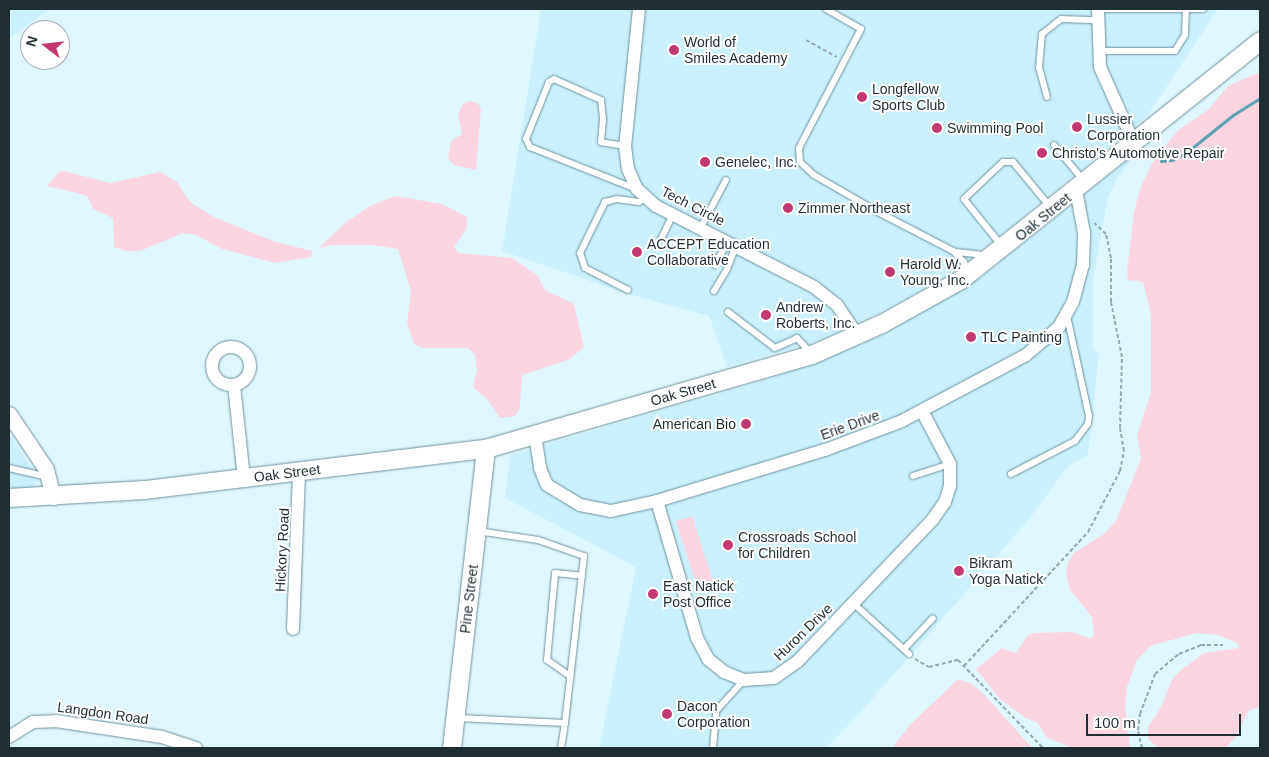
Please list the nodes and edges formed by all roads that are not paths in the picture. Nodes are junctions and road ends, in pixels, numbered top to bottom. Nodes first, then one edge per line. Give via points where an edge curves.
1 (639, 9) edge
2 (826, 9) edge
3 (1203, 9) edge
4 (1186, 10) edge
5 (1098, 12) edge
6 (1260, 41) edge
7 (1098, 51) junction
8 (1047, 96) dead end
9 (1134, 143) junction
10 (1054, 145) dead end
11 (625, 146) junction
12 (726, 180) dead end
13 (1080, 186) junction
14 (642, 194) junction
15 (1052, 209) junction
16 (673, 214) junction
17 (701, 227) junction
18 (661, 239) dead end
19 (732, 242) junction
20 (953, 250) junction
21 (1001, 250) junction
22 (715, 265) dead end
23 (961, 280) junction
24 (628, 290) dead end
25 (714, 291) dead end
26 (728, 312) dead end
27 (1067, 316) junction
28 (858, 336) junction
29 (812, 355) junction
30 (234, 385) dead end
31 (922, 411) junction
32 (9, 414) edge
33 (535, 435) junction
34 (486, 449) junction
35 (950, 464) junction
36 (9, 468) edge
37 (299, 472) junction
38 (1011, 474) dead end
39 (50, 476) junction
40 (913, 476) dead end
41 (244, 478) junction
42 (53, 497) junction
43 (9, 498) edge
44 (657, 501) junction
45 (477, 531) junction
46 (582, 576) junction
47 (853, 603) junction
48 (934, 618) dead end
49 (293, 629) dead end
50 (904, 649) junction
51 (909, 654) road end
52 (570, 676) junction
53 (744, 680) junction
54 (455, 718) junction
55 (565, 723) junction
56 (9, 737) edge
57 (196, 748) edge
58 (452, 748) edge
59 (561, 748) edge
60 (713, 748) edge

1 - 11 street
2 - 20 lane via 861,30 799,148 800,162 814,175 876,211
3 - 4 lane
4 - 5 lane
4 - 7 lane via 1186,35 1175,51
5 - 7 street
5 - 8 lane via 1061,18 1042,34 1039,68
6 - 9 main road, Oak Street
7 - 9 street via 1106,85
9 - 13 main road, Oak Street
10 - 13 lane
11 - 14 street via 628,169
11 - 14 lane via 601,142 601,100 554,80 549,82 526,140 530,147
12 - 17 lane
13 - 15 main road, Oak Street
13 - 27 street, Erie Drive via 1083,265
14 - 16 street, Tech Circle
14 - 24 lane via 639,202 617,199 605,202 580,253 585,268
15 - 21 main road, Oak Street
15 - 21 lane via 1013,162 1003,162 966,193 964,200
16 - 17 street, Tech Circle
16 - 18 lane
17 - 19 street, Tech Circle
19 - 22 lane
19 - 25 lane via 727,269
19 - 28 street, Tech Circle via 830,298
20 - 21 lane via 972,255
20 - 23 lane via 964,262
21 - 23 main road, Oak Street
23 - 28 main road, Oak Street
26 - 29 lane via 774,348 797,338
27 - 31 street, Erie Drive via 1050,337 1026,355
27 - 38 lane via 1089,416 1088,424 1075,441
28 - 29 main road, Oak Street
29 - 33 main road, Oak Street
30 - 41 street
31 - 35 street
31 - 44 street, Erie Drive via 851,442
32 - 39 street
33 - 34 main road, Oak Street
33 - 44 street, Erie Drive via 544,480 564,498 607,511
34 - 37 main road, Oak Street
34 - 45 main road, Pine Street
35 - 40 lane
35 - 47 street, Huron Drive via 948,495 938,513
36 - 39 lane via 37,477
37 - 41 main road, Oak Street
37 - 49 street, Hickory Road
39 - 42 street
41 - 42 main road, Oak Street
42 - 43 main road, Oak Street
44 - 53 street via 701,648 715,666
45 - 46 lane via 538,540 584,556
45 - 54 main road, Pine Street
46 - 52 lane
46 - 52 lane via 555,573 547,660
47 - 50 lane
47 - 53 street, Huron Drive via 791,668 764,680
48 - 50 lane
50 - 51 lane
52 - 55 lane
53 - 60 lane via 716,711
54 - 55 lane
54 - 58 main road, Pine Street
55 - 59 lane
56 - 57 street, Langdon Road via 33,722 56,721 162,737

